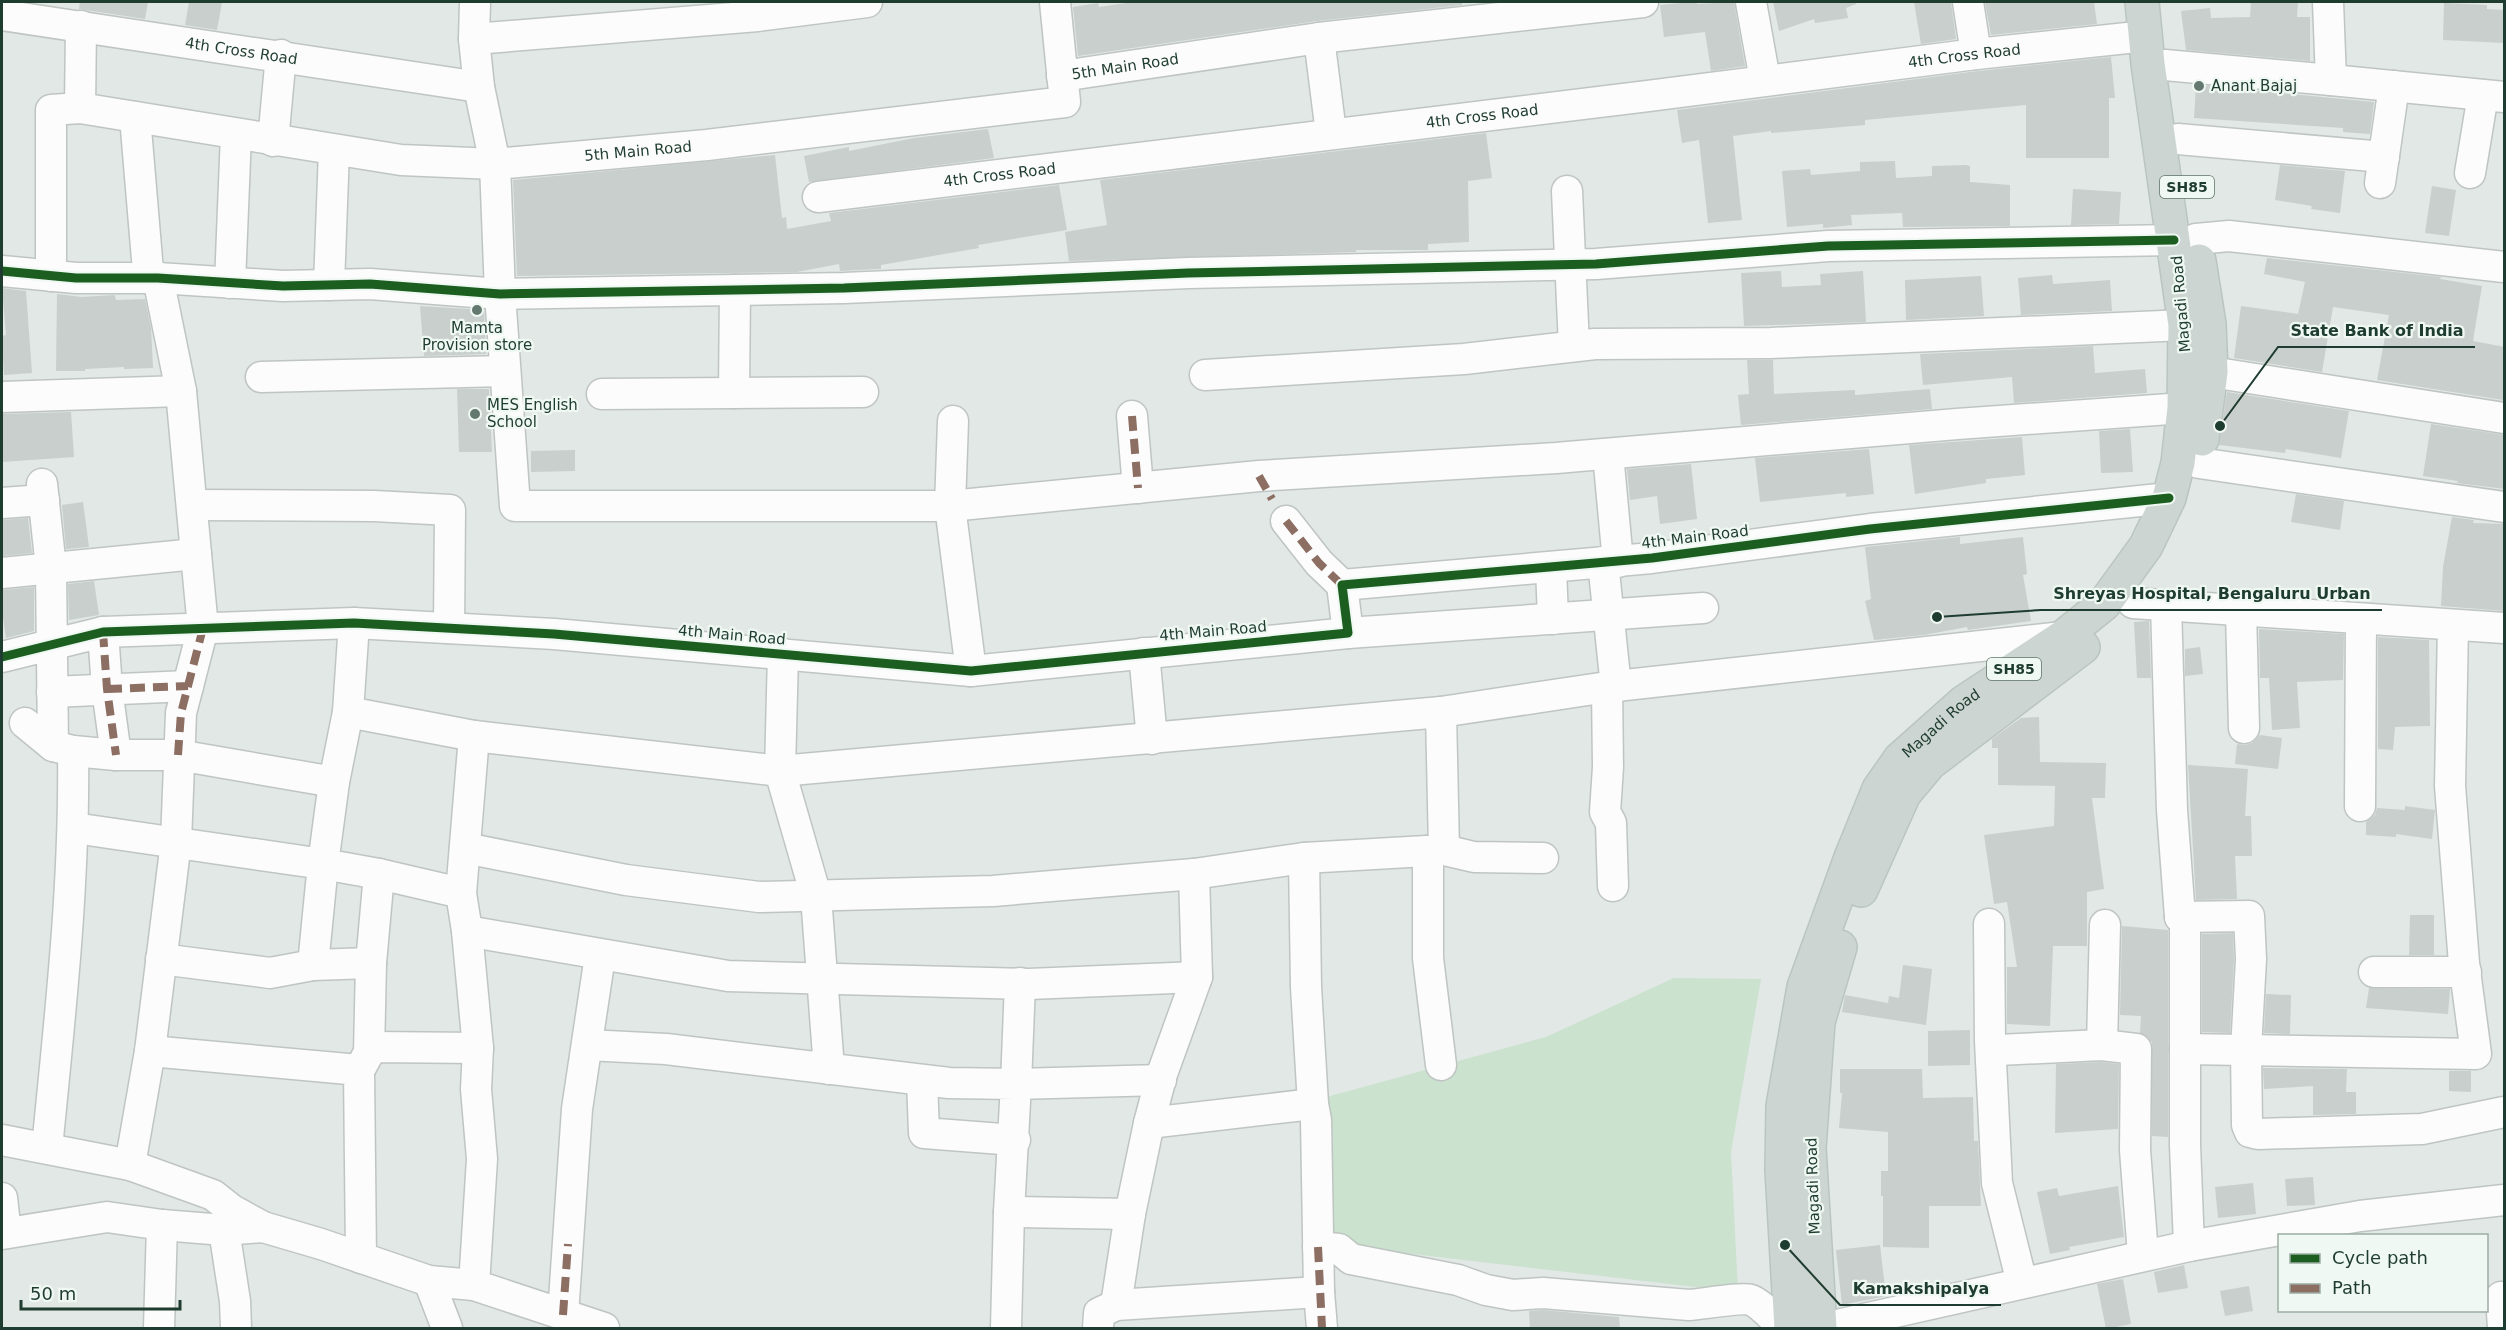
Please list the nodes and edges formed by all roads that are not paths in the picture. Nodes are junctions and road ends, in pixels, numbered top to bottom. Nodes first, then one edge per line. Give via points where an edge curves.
1 (475, 2) edge
2 (867, 2) edge
3 (1055, 2) edge
4 (1643, 2) edge
5 (1751, 2) edge
6 (1968, 2) edge
7 (2142, 2) edge
8 (2161, 2) edge
9 (2328, 2) edge
10 (1544, 8) edge
11 (2, 15) edge
12 (81, 26) junction
13 (2146, 36) junction
14 (1318, 38) junction
15 (474, 39) junction
16 (1976, 54) junction
17 (281, 55) junction
18 (2165, 65) junction
19 (1062, 76) junction
20 (1765, 80) junction
21 (2331, 80) junction
22 (2394, 86) junction
23 (479, 87) junction
24 (2494, 96) edge
25 (80, 108) junction
26 (135, 117) junction
27 (1331, 133) junction
28 (236, 134) junction
29 (2178, 139) junction
30 (273, 141) junction
31 (334, 150) junction
32 (495, 164) junction
33 (2470, 173) dead end
34 (1567, 191) dead end
35 (818, 197) dead end
36 (2185, 239) junction
37 (1571, 264) junction
38 (2505, 267) edge
39 (2, 271) edge
40 (51, 276) junction
41 (158, 278) junction
42 (230, 284) junction
43 (329, 285) junction
44 (735, 290) junction
45 (500, 294) junction
46 (2186, 324) junction
47 (1574, 346) junction
48 (505, 371) junction
49 (2211, 372) junction
50 (1205, 375) dead end
51 (261, 377) dead end
52 (181, 392) junction
53 (862, 392) dead end
54 (735, 393) junction
55 (602, 394) dead end
56 (2, 397) edge
57 (2184, 408) junction
58 (1132, 416) dead end
59 (2505, 418) edge
60 (953, 421) dead end
61 (1608, 454) junction
62 (2199, 464) junction
63 (1138, 488) junction
64 (1272, 498) junction
65 (2169, 498) junction
66 (2, 503) edge
67 (193, 505) junction
68 (950, 506) junction
69 (2505, 507) edge
70 (196, 554) junction
71 (1611, 562) junction
72 (1551, 567) junction
73 (51, 568) junction
74 (2, 573) edge
75 (1342, 585) junction
76 (2133, 603) junction
77 (2166, 605) junction
78 (1702, 608) dead end
79 (2241, 611) junction
80 (1609, 615) junction
81 (1553, 619) junction
82 (2361, 620) junction
83 (354, 623) junction
84 (2453, 625) junction
85 (202, 628) junction
86 (449, 628) junction
87 (2505, 628) edge
88 (103, 632) junction
89 (1348, 633) junction
90 (2072, 643) junction
91 (52, 645) junction
92 (1144, 653) junction
93 (783, 654) junction
94 (2, 657) edge
95 (971, 671) junction
96 (188, 686) junction
97 (1611, 687) junction
98 (107, 689) junction
99 (52, 692) junction
100 (348, 712) junction
101 (1441, 712) junction
102 (26, 723) dead end
103 (2244, 728) dead end
104 (474, 736) junction
105 (1152, 738) junction
106 (63, 748) junction
107 (117, 755) junction
108 (178, 755) junction
109 (780, 771) junction
110 (334, 782) junction
111 (2360, 806) dead end
112 (74, 828) junction
113 (176, 842) junction
114 (465, 848) junction
115 (1436, 851) junction
116 (1304, 858) junction
117 (1543, 858) dead end
118 (323, 864) junction
119 (379, 874) junction
120 (1194, 874) junction
121 (1613, 886) dead end
122 (461, 893) junction
123 (816, 896) junction
124 (2180, 917) junction
125 (1989, 924) dead end
126 (2104, 926) dead end
127 (467, 931) junction
128 (600, 956) junction
129 (162, 959) junction
130 (371, 963) junction
131 (313, 965) junction
132 (2374, 972) dead end
133 (2466, 972) junction
134 (1197, 977) junction
135 (821, 978) junction
136 (1020, 984) junction
137 (587, 1045) junction
138 (2102, 1045) junction
139 (478, 1048) junction
140 (1992, 1048) junction
141 (2185, 1049) junction
142 (2246, 1050) junction
143 (150, 1051) junction
144 (364, 1061) junction
145 (1441, 1065) dead end
146 (829, 1069) junction
147 (922, 1080) junction
148 (1161, 1080) junction
149 (1016, 1084) junction
150 (1313, 1104) junction
151 (2505, 1112) edge
152 (1149, 1123) junction
153 (2, 1140) edge
154 (1015, 1140) junction
155 (47, 1148) junction
156 (130, 1165) junction
157 (2, 1198) edge
158 (2505, 1200) edge
159 (1009, 1212) junction
160 (1130, 1214) junction
161 (228, 1220) junction
162 (162, 1225) junction
163 (4, 1234) edge
164 (2189, 1246) junction
165 (1318, 1247) junction
166 (2143, 1255) junction
167 (361, 1258) junction
168 (429, 1281) junction
169 (2022, 1283) junction
170 (474, 1285) junction
171 (1319, 1292) junction
172 (2501, 1297) dead end
173 (1116, 1305) junction
174 (563, 1315) junction
175 (159, 1329) edge
176 (236, 1329) edge
177 (447, 1329) edge
178 (604, 1329) edge
179 (1006, 1329) edge
180 (1098, 1329) edge
181 (1322, 1329) edge
182 (1784, 1329) edge
183 (1791, 1329) edge
184 (1822, 1329) edge
185 (2503, 1329) edge

1 - 15 street
2 - 15 street via 758,16
3 - 19 street
4 - 10 street, 5th Main Road
5 - 20 street
6 - 16 street
7 - 13 main road, Magadi Road / SH85
8 - 18 main road, Magadi Road / SH85
9 - 21 street
10 - 14 street, 5th Main Road
11 - 12 street, 4th Cross Road
12 - 17 street, 4th Cross Road
12 - 25 street
13 - 16 street, 4th Cross Road
13 - 36 main road, Magadi Road / SH85 via 2148,64
14 - 19 street, 5th Main Road
14 - 27 street
15 - 23 street
16 - 20 street, 4th Cross Road
17 - 23 street, 4th Cross Road
17 - 30 street
18 - 21 street
18 - 29 main road, Magadi Road / SH85
19 - 32 street, 5th Main Road via 1065,102 707,145
20 - 27 street, 4th Cross Road
21 - 22 street
22 - 24 street
22 - 29 street via 2382,170
23 - 32 street
24 - 33 street
25 - 26 street
25 - 40 street via 51,110
26 - 28 street
26 - 41 street via 148,271
27 - 35 street, 4th Cross Road
28 - 30 street
28 - 42 street
29 - 36 main road, Magadi Road / SH85
30 - 31 street
31 - 32 street via 401,160
31 - 43 street
32 - 45 street
34 - 37 street
36 - 37 street via 1828,246
36 - 38 street via 2229,236
36 - 46 main road, Magadi Road / SH85
36 - 49 main road, Magadi Road / SH85 via 2209,324
37 - 44 street
37 - 47 street
39 - 40 street
40 - 41 street
41 - 42 street
41 - 52 street
42 - 43 street
43 - 45 street via 370,284
44 - 45 street
44 - 54 street
45 - 48 street
46 - 47 street via 1771,343
46 - 57 main road, Magadi Road / SH85
47 - 50 street via 1464,359
48 - 51 street
48 - 68 street via 515,506
49 - 59 street
49 - 62 main road, Magadi Road / SH85
52 - 56 street
52 - 67 street
53 - 54 street
54 - 55 street
57 - 61 street
57 - 65 main road, Magadi Road / SH85 via 2178,463
58 - 63 street
60 - 68 street
61 - 64 street
61 - 71 street
62 - 69 street
62 - 76 main road, Magadi Road / SH85 via 2183,517 2161,561
63 - 64 street
63 - 68 street
64 - 75 street via 1318,563
65 - 71 street, 4th Main Road via 1870,529
65 - 90 main road, Magadi Road / SH85 via 2146,546
66 - 73 street via 43,492
67 - 70 street
67 - 86 street via 450,510
68 - 95 street
70 - 73 street
70 - 85 street
71 - 72 street, 4th Main Road
71 - 80 street
72 - 75 street, 4th Main Road
72 - 81 street
73 - 74 street
73 - 91 street
75 - 89 street
76 - 77 street
76 - 90 main road, Magadi Road / SH85
77 - 79 street
77 - 124 street via 2172,810
78 - 80 street, 4th Main Road
79 - 82 street
79 - 103 street
80 - 81 street, 4th Main Road
80 - 97 street
81 - 89 street, 4th Main Road
82 - 84 street
82 - 111 street
83 - 85 street, 4th Main Road
83 - 86 street, 4th Main Road
83 - 100 street
84 - 87 street
84 - 133 street via 2450,786
85 - 88 street, 4th Main Road
85 - 96 street
86 - 93 street, 4th Main Road
88 - 91 street, 4th Main Road
88 - 98 street
89 - 92 street, 4th Main Road
90 - 97 street
90 - 183 main road, Magadi Road / SH85 via 1964,702 1900,759 1879,789 1804,987 1783,1106 1782,1170
90 - 184 main road, Magadi Road / SH85 via 1930,763 1904,794 1849,916 1818,1022 1809,1148
91 - 94 street, 4th Main Road
91 - 99 street
92 - 95 street, 4th Main Road
92 - 105 street
93 - 95 street, 4th Main Road
93 - 109 street
96 - 98 street
96 - 108 street via 181,712
97 - 101 street
97 - 121 street via 1605,812 1611,824
98 - 99 street
98 - 107 street
99 - 106 street
100 - 104 street
100 - 110 street
101 - 105 street
101 - 115 street
102 - 106 street
104 - 109 street
104 - 114 street
105 - 109 street
106 - 107 street
106 - 112 street
107 - 108 street
108 - 110 street
108 - 113 street
109 - 123 street
110 - 118 street
112 - 113 street
112 - 155 street
113 - 118 street
113 - 129 street
114 - 122 street
114 - 123 street via 626,880 759,897
115 - 116 street
115 - 117 street via 1474,857
115 - 145 street via 1428,958
116 - 120 street
116 - 150 street
118 - 119 street
118 - 131 street
119 - 122 street
119 - 130 street
120 - 123 street via 993,891
120 - 134 street
122 - 127 street
123 - 135 street
124 - 141 street via 2185,922
124 - 142 street via 2249,916 2252,959
125 - 140 street
126 - 138 street
127 - 128 street
127 - 139 street
128 - 135 street via 728,976
128 - 137 street
129 - 131 street via 270,973
129 - 143 street
130 - 131 street
130 - 144 street
132 - 133 street
133 - 142 street via 2476,1054
134 - 136 street
134 - 148 street
135 - 136 street
135 - 146 street
136 - 149 street
137 - 146 street via 666,1049
137 - 174 street via 577,1108
138 - 140 street
138 - 166 street via 2136,1049 2135,1150
139 - 144 street via 372,1047
139 - 170 street via 476,1089 482,1159
140 - 169 street via 1997,1183
141 - 142 street
141 - 164 street
142 - 151 street via 2247,1125 2250,1132 2258,1134 2422,1129
143 - 144 street
143 - 156 street
144 - 167 street
146 - 147 street
147 - 149 street
147 - 154 street via 924,1133
148 - 149 street
148 - 152 street
149 - 154 street
150 - 152 street
150 - 165 street
152 - 160 street
153 - 155 street
154 - 159 street
155 - 156 street
156 - 161 street via 213,1195
157 - 163 street
158 - 164 street via 2360,1216
159 - 160 street
159 - 179 street
160 - 173 street
161 - 162 street
161 - 167 street
161 - 176 street
162 - 163 street via 107,1217
162 - 175 street
164 - 166 street
165 - 171 street
165 - 182 street via 1339,1249 1351,1259 1513,1295 1542,1293 1689,1305 1752,1300
166 - 169 street
167 - 168 street
168 - 170 street
168 - 177 street
169 - 184 street
170 - 174 street
171 - 173 street
171 - 181 street
172 - 185 street
173 - 180 street via 1099,1313
174 - 178 street

